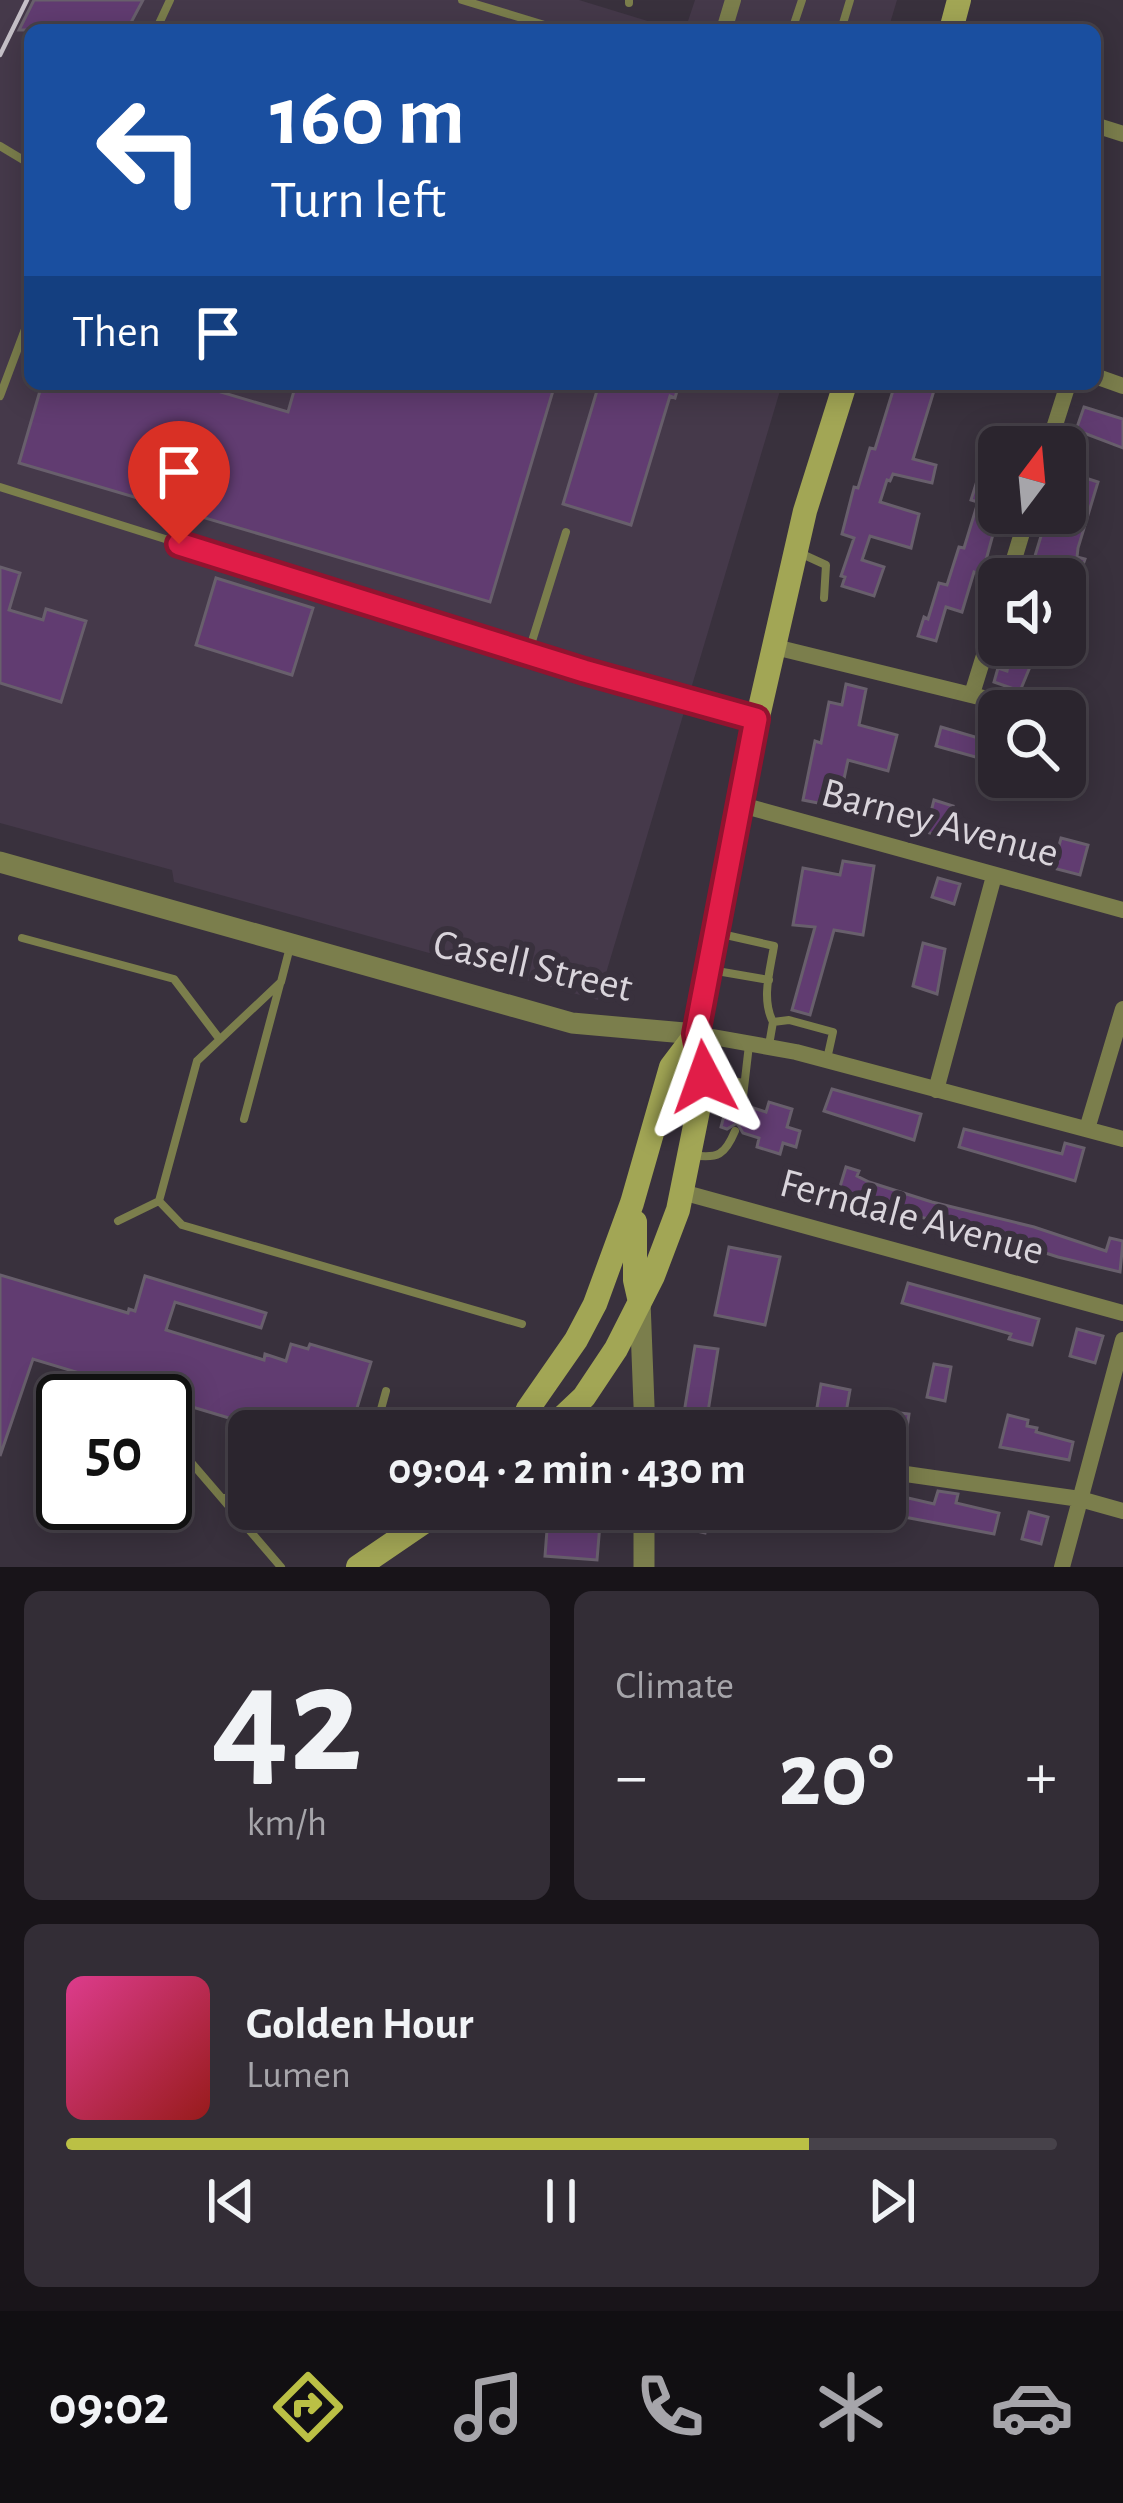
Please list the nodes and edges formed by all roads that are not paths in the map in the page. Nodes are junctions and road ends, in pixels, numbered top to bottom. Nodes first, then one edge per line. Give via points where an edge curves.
1 (461, 0) edge
2 (541, 24) edge
3 (24, 332) edge
4 (843, 390) edge
5 (1066, 390) edge
6 (0, 396) edge
7 (1055, 426) edge
8 (0, 487) edge
9 (566, 532) dead end
10 (794, 552) junction
11 (824, 598) dead end
12 (771, 646) junction
13 (528, 654) junction
14 (981, 666) edge
15 (972, 694) junction
16 (978, 696) edge
17 (756, 719) junction
18 (738, 804) junction
19 (0, 862) edge
20 (994, 876) junction
21 (1123, 910) edge
22 (716, 932) junction
23 (22, 938) dead end
24 (291, 946) junction
25 (709, 970) junction
26 (769, 980) junction
27 (281, 982) junction
28 (1123, 1009) edge
29 (773, 1022) junction
30 (696, 1034) junction
31 (218, 1037) junction
32 (759, 1045) junction
33 (827, 1060) junction
34 (704, 1077) junction
35 (745, 1083) junction
36 (936, 1090) junction
37 (742, 1105) dead end
38 (244, 1119) dead end
39 (1087, 1129) junction
40 (735, 1131) dead end
41 (1123, 1139) edge
42 (690, 1155) junction
43 (640, 1178) junction
44 (682, 1192) junction
45 (159, 1201) junction
46 (118, 1222) dead end
47 (640, 1302) junction
48 (1123, 1312) edge
49 (522, 1324) dead end
50 (1123, 1340) edge
51 (386, 1390) dead end
52 (381, 1410) edge
53 (532, 1410) edge
54 (571, 1410) edge
55 (649, 1410) edge
56 (192, 1463) edge
57 (906, 1474) edge
58 (223, 1498) junction
59 (228, 1499) edge
60 (1080, 1499) junction
61 (1123, 1511) edge
62 (412, 1530) edge
63 (644, 1530) edge
64 (281, 1567) edge
65 (358, 1567) edge
66 (644, 1567) edge
67 (1062, 1567) edge

1 - 2 lane
3 - 6 lane
4 - 10 main road
5 - 7 street
8 - 13 lane
9 - 13 lane
10 - 11 lane via 826,565
10 - 12 main road
12 - 15 street
12 - 17 main road
13 - 17 lane
14 - 15 street
15 - 16 street
17 - 18 main road
18 - 20 street, Barney Avenue
18 - 22 main road
19 - 24 street, Casell Street
20 - 21 street, Barney Avenue
20 - 36 street
22 - 25 main road
22 - 26 lane via 774,946
23 - 31 lane via 175,979
24 - 27 lane
24 - 30 street, Casell Street via 572,1023
25 - 26 lane
25 - 30 main road
26 - 29 lane
27 - 31 lane
27 - 38 lane
28 - 39 street
29 - 32 lane
29 - 33 lane via 832,1032
30 - 32 street, Casell Street
30 - 34 main road
30 - 43 main road via 671,1067
31 - 45 lane via 196,1061
32 - 33 street, Casell Street
32 - 35 lane
33 - 36 street, Casell Street
34 - 35 lane
34 - 42 main road
35 - 37 lane
36 - 39 street, Casell Street
39 - 41 street, Casell Street
40 - 42 lane via 719,1156
42 - 44 main road
43 - 47 main road via 633,1236
43 - 53 main road via 595,1304
44 - 47 main road
44 - 48 street, Ferndale Avenue
45 - 46 lane
45 - 49 lane via 182,1225
47 - 54 main road
47 - 55 street
50 - 60 street
51 - 52 lane
56 - 58 lane
57 - 60 street
58 - 59 lane
58 - 64 lane
60 - 61 street
60 - 67 street
62 - 65 main road
63 - 66 street

